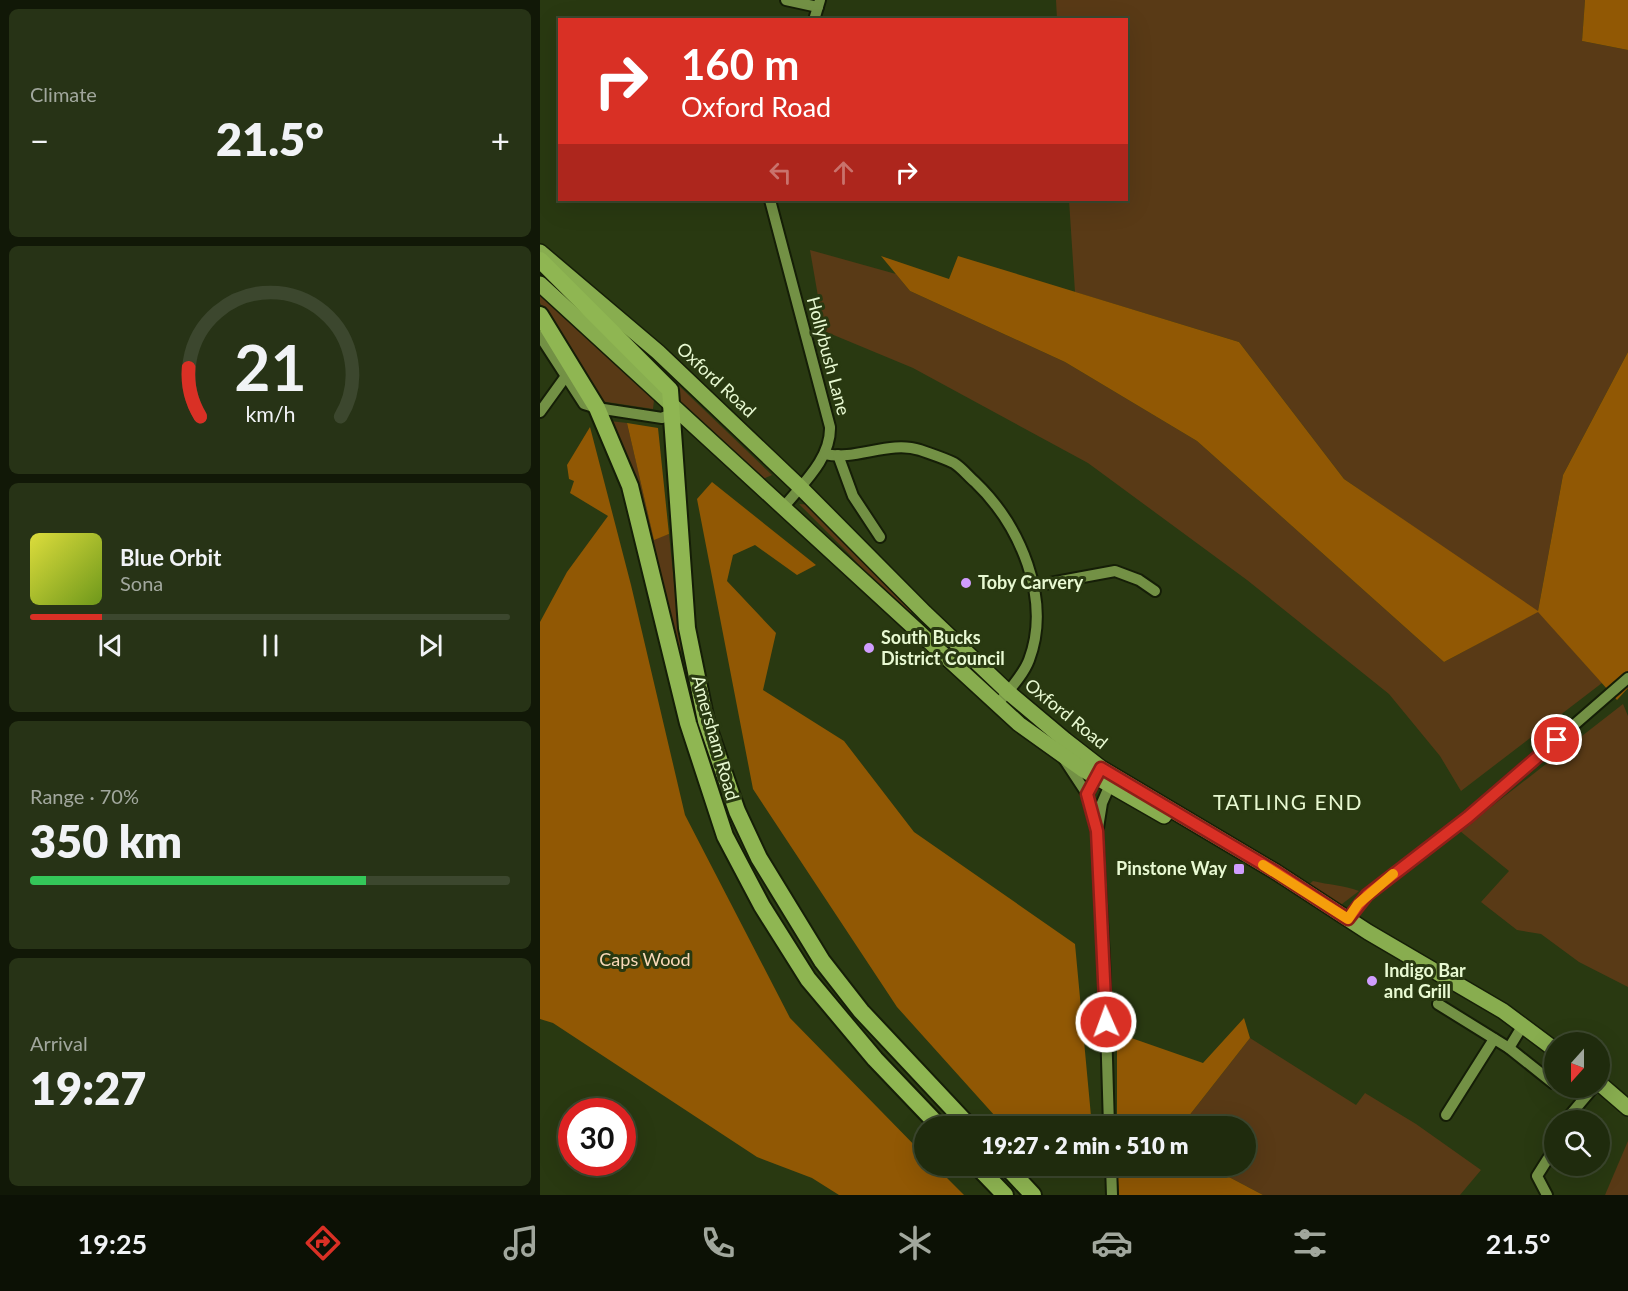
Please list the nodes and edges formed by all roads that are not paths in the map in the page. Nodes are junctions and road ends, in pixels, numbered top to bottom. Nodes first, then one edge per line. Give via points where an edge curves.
1 (786, 0) edge
2 (819, 4) edge
3 (770, 201) edge
4 (540, 252) edge
5 (540, 260) edge
6 (540, 284) edge
7 (540, 315) edge
8 (540, 336) edge
9 (566, 376) junction
10 (597, 408) junction
11 (672, 410) junction
12 (540, 412) edge
13 (825, 454) junction
14 (838, 455) junction
15 (800, 487) junction
16 (783, 508) junction
17 (880, 537) dead end
18 (1034, 586) junction
19 (1155, 591) dead end
20 (925, 613) junction
21 (918, 633) junction
22 (1628, 678) edge
23 (1008, 692) junction
24 (997, 705) junction
25 (1061, 755) junction
26 (1105, 776) junction
27 (1087, 794) junction
28 (1097, 831) junction
29 (1348, 919) junction
30 (1438, 1005) dead end
31 (1523, 1025) junction
32 (1494, 1039) junction
33 (1544, 1041) edge
34 (1509, 1048) junction
35 (1544, 1076) edge
36 (1610, 1092) edge
37 (1585, 1098) edge
38 (1628, 1108) edge
39 (1574, 1110) edge
40 (1446, 1115) dead end
41 (929, 1116) edge
42 (960, 1116) edge
43 (1110, 1116) edge
44 (1544, 1165) edge
45 (987, 1176) edge
46 (1015, 1176) edge
47 (1111, 1176) edge
48 (1005, 1195) edge
49 (1033, 1195) edge
50 (1112, 1195) edge
51 (1547, 1195) edge

1 - 2 street
3 - 13 street, Hollybush Lane via 828,416 830,436
4 - 15 main road, Oxford Road via 658,352
5 - 11 highway via 666,384
6 - 11 main road
7 - 10 highway, Amersham Road
8 - 9 street
9 - 10 street via 580,400
9 - 12 street
10 - 11 street via 662,418
10 - 41 highway, Amersham Road via 630,486 688,723 724,836 808,979
11 - 16 main road
11 - 42 highway via 687,628 706,721 737,811 759,858 822,961 861,1011
13 - 14 street
13 - 15 street, Hollybush Lane
14 - 17 street via 853,496
14 - 18 street via 883,448 917,449 955,464 990,496 1019,543
15 - 16 street, Hollybush Lane
15 - 20 main road, Oxford Road
16 - 21 main road
18 - 19 street via 1115,571
18 - 23 street via 1037,629 1029,662
20 - 21 main road
20 - 23 main road, Oxford Road
21 - 24 main road
22 - 29 street via 1468,817 1367,895
23 - 24 street
23 - 26 main road, Oxford Road
24 - 25 main road
25 - 26 main road
25 - 27 street
26 - 27 street
26 - 28 street
26 - 29 main road, Oxford Road via 1276,872
27 - 28 street
28 - 43 street
29 - 31 main road, Oxford Road
30 - 32 street
31 - 33 main road, Oxford Road
31 - 34 street
32 - 34 street
32 - 40 street
34 - 35 street
36 - 38 main road
37 - 39 street
44 - 51 street via 1537,1176
45 - 48 highway
46 - 49 highway
47 - 50 street

